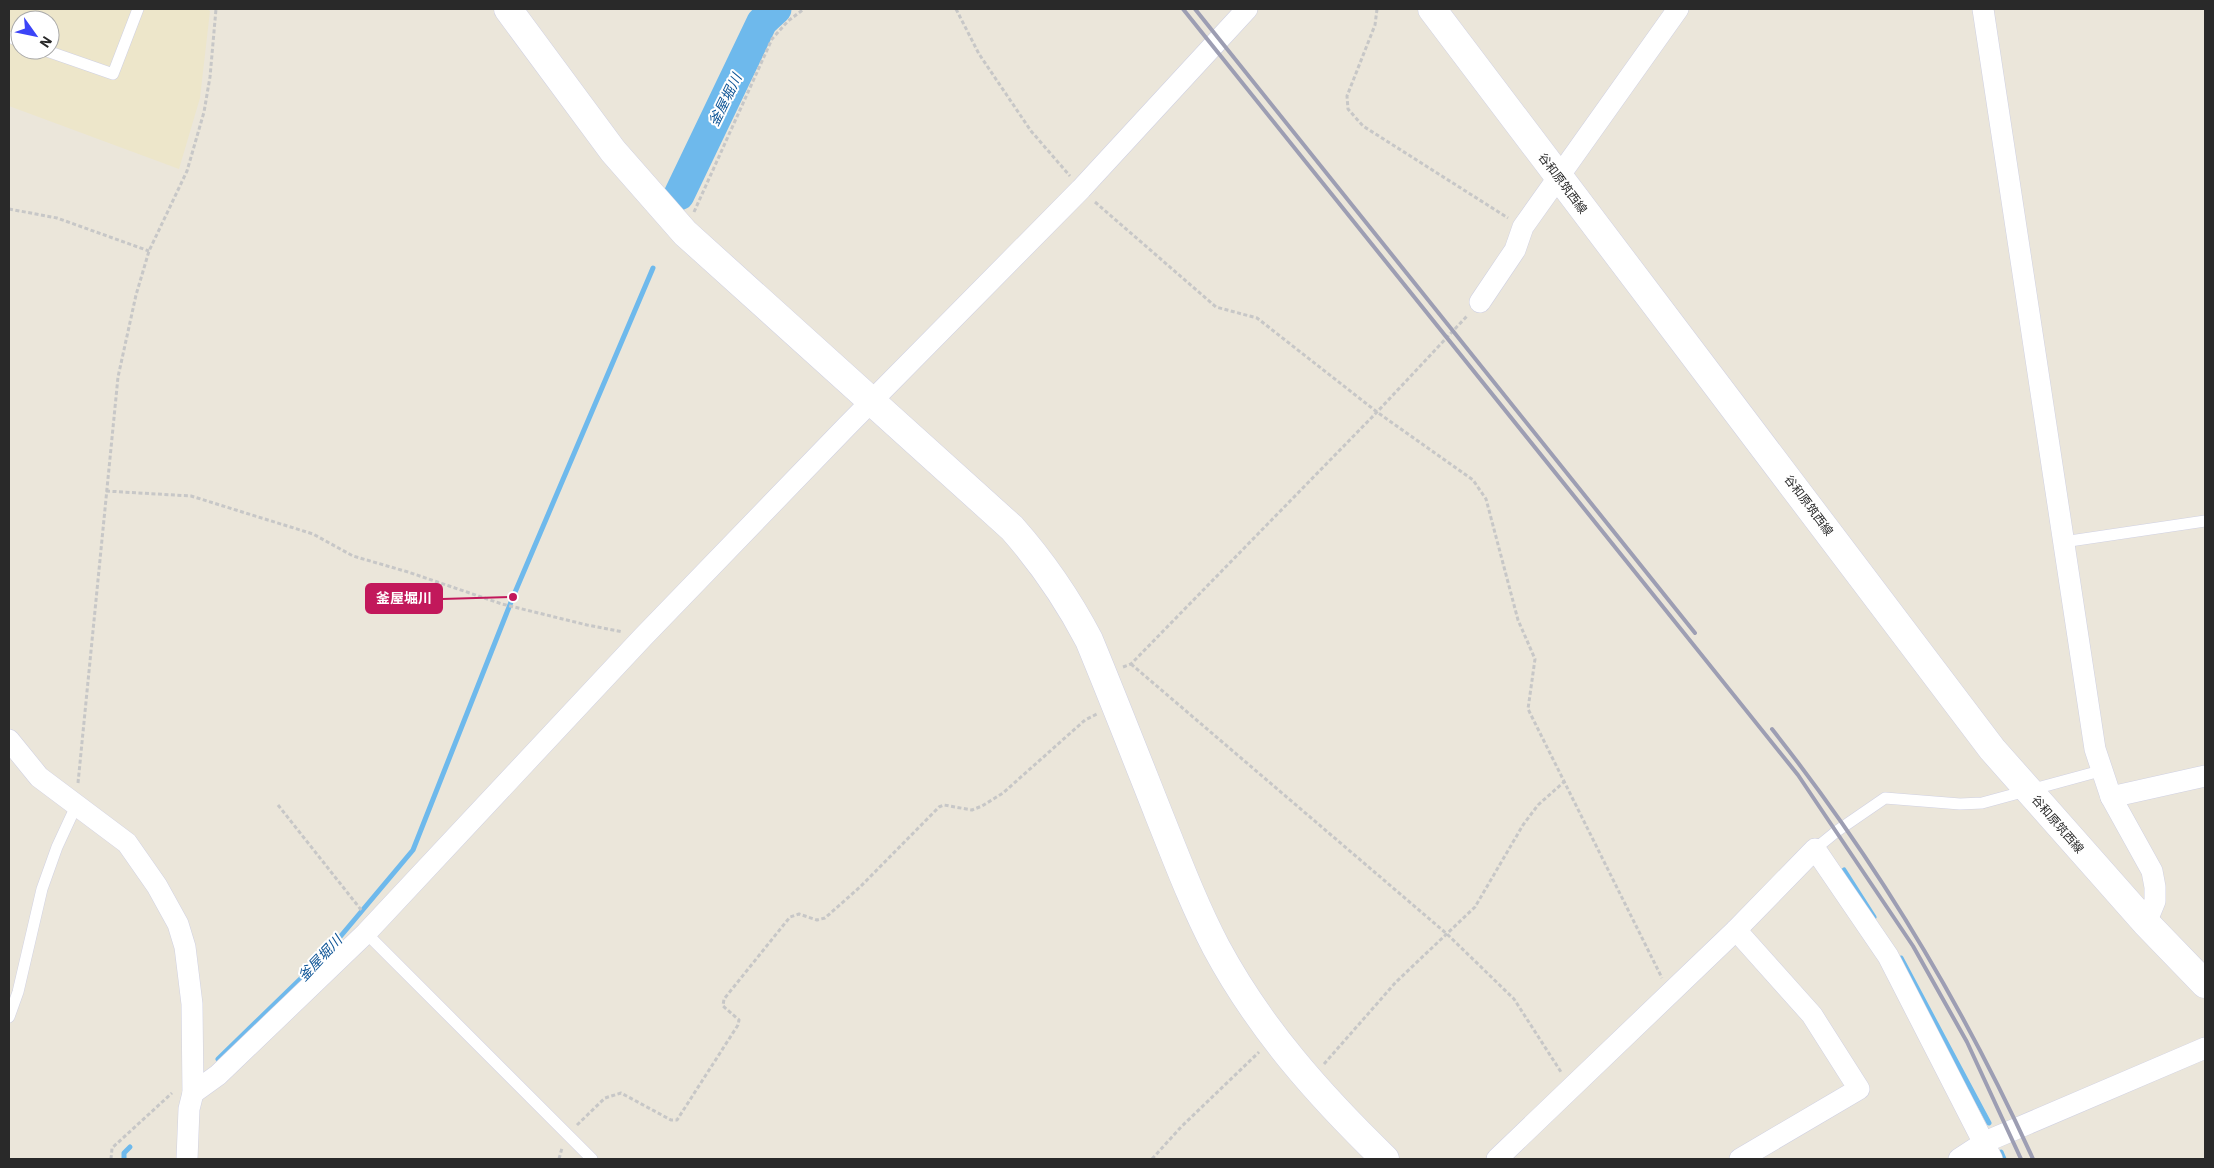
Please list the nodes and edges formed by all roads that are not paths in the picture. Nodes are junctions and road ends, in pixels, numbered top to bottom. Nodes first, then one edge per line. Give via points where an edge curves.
1 (138, 9) edge
2 (508, 9) edge
3 (1248, 9) edge
4 (1432, 9) edge
5 (1678, 9) edge
6 (1984, 9) edge
7 (60, 56) edge
8 (1558, 176) junction
9 (1480, 302) road end
10 (872, 402) junction
11 (2205, 520) edge
12 (2063, 542) junction
13 (9, 740) edge
14 (2100, 771) junction
15 (2205, 776) edge
16 (2029, 792) junction
17 (2111, 797) junction
18 (76, 806) junction
19 (1815, 849) junction
20 (2146, 923) junction
21 (369, 929) junction
22 (1736, 930) junction
23 (2205, 984) edge
24 (9, 1017) edge
25 (2205, 1048) edge
26 (193, 1083) junction
27 (1988, 1151) edge
28 (187, 1159) edge
29 (592, 1159) edge
30 (1385, 1159) edge
31 (1497, 1159) edge
32 (1740, 1159) edge
33 (1959, 1159) edge

1 - 7 lane via 113,74
2 - 10 street via 613,150 685,232
3 - 10 street via 1081,189
4 - 8 street, 谷和原筑西線
5 - 8 street
6 - 12 street
8 - 9 street via 1523,227 1515,250
8 - 16 street, 谷和原筑西線 via 1992,749
10 - 21 street via 643,638
10 - 30 street via 1012,528 1069,602 1089,640 1195,904 1217,948 1273,1037 1308,1081
11 - 12 lane
12 - 14 street via 2085,694
13 - 18 street via 39,777
14 - 16 lane
14 - 17 street
15 - 17 street
16 - 19 lane via 1982,803 1960,804 1885,798
16 - 20 street, 谷和原筑西線
17 - 20 street via 2152,872 2155,901
18 - 24 lane via 42,889
18 - 26 street via 127,843 178,924 185,947 192,1004
19 - 22 street
19 - 27 street via 1888,956
20 - 23 street, 谷和原筑西線
21 - 26 street via 218,1075
21 - 29 lane
22 - 31 street
22 - 32 street via 1812,1015 1859,1089
25 - 27 street
26 - 28 street
27 - 33 street

